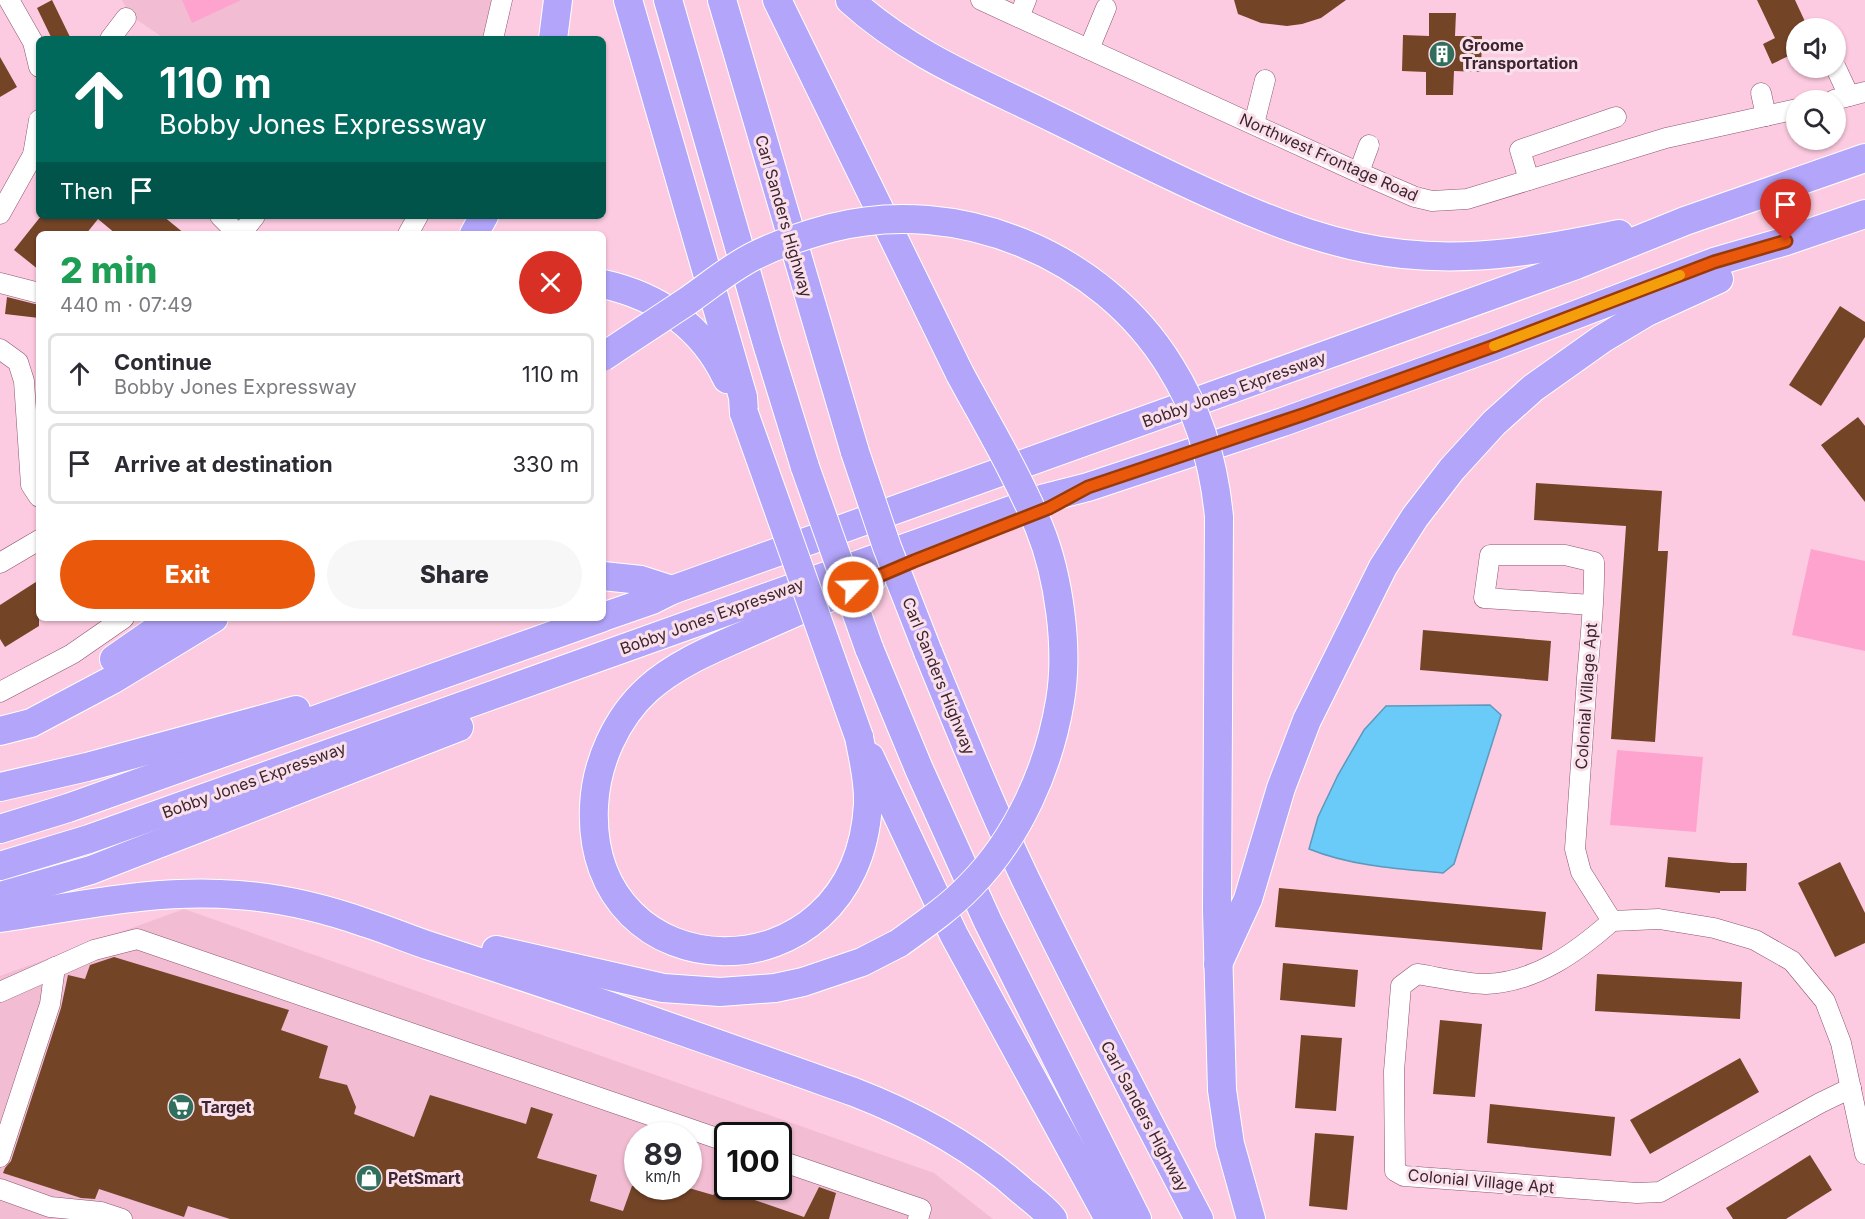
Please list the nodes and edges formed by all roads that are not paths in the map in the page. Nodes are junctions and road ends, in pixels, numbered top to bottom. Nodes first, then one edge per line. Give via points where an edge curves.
1 (9, 0) edge
2 (502, 0) edge
3 (558, 0) edge
4 (628, 0) edge
5 (668, 0) edge
6 (722, 0) edge
7 (777, 0) edge
8 (850, 0) edge
9 (981, 0) edge
10 (1106, 8) dead end
11 (1022, 9) edge
12 (126, 18) dead end
13 (112, 36) edge
14 (494, 36) edge
15 (553, 36) edge
16 (1089, 49) junction
17 (36, 54) edge
18 (1841, 78) edge
19 (1265, 81) dead end
20 (1761, 93) dead end
21 (1849, 96) edge
22 (1786, 111) edge
23 (1766, 116) junction
24 (1616, 117) dead end
25 (1254, 124) junction
26 (1593, 125) junction
27 (1369, 146) dead end
28 (36, 156) edge
29 (1601, 157) junction
30 (1865, 158) edge
31 (1359, 172) junction
32 (1530, 180) junction
33 (1865, 213) edge
34 (0, 214) edge
35 (223, 219) edge
36 (252, 219) edge
37 (1685, 221) junction
38 (236, 231) edge
39 (242, 231) edge
40 (1786, 241) junction
41 (0, 283) edge
42 (606, 285) edge
43 (36, 292) edge
44 (0, 349) edge
45 (606, 355) edge
46 (744, 413) junction
47 (1088, 487) junction
48 (36, 492) edge
49 (36, 542) edge
50 (0, 563) edge
51 (606, 576) edge
52 (672, 590) junction
53 (1592, 605) junction
54 (606, 617) edge
55 (118, 621) edge
56 (169, 621) edge
57 (209, 621) edge
58 (594, 621) edge
59 (619, 649) junction
60 (478, 663) junction
61 (0, 692) edge
62 (3, 730) edge
63 (858, 736) junction
64 (0, 787) edge
65 (0, 829) edge
66 (0, 866) edge
67 (0, 896) edge
68 (0, 918) edge
69 (1612, 921) junction
70 (428, 945) junction
71 (1218, 964) junction
72 (55, 967) junction
73 (0, 992) edge
74 (1851, 1088) junction
75 (714, 1137) edge
76 (1865, 1154) edge
77 (0, 1157) edge
78 (792, 1165) edge
79 (0, 1189) edge
80 (122, 1219) edge
81 (918, 1219) edge
82 (1053, 1219) edge
83 (1108, 1219) edge
84 (1137, 1219) edge
85 (1199, 1219) edge
86 (1251, 1219) edge

1 - 17 street
2 - 14 street
3 - 15 highway
4 - 46 highway via 743,397
5 - 84 highway, bridge via 805,467 869,648 978,900
6 - 85 highway, Carl Sanders Highway, bridge via 855,452 928,652 1025,876
7 - 70 highway, bridge via 1039,528 1058,596 1063,650 1060,701 1034,789 1003,845 970,886 936,917 862,962 802,982 720,992 663,988 502,951
8 - 37 highway via 900,40 964,77 1168,175 1319,238 1403,254 1484,256 1539,250
9 - 11 street, Northwest Frontage Road
10 - 16 street
11 - 16 street, Northwest Frontage Road
12 - 13 street
16 - 25 street, Northwest Frontage Road
18 - 21 street
19 - 25 street
20 - 23 street
22 - 23 street, Northwest Frontage Road
23 - 29 street, Northwest Frontage Road
24 - 26 street
25 - 31 street, Northwest Frontage Road
26 - 29 street
26 - 32 street via 1520,150
27 - 31 street
28 - 34 street
29 - 32 street, Northwest Frontage Road
30 - 37 highway, Bobby Jones Expressway
31 - 32 street, Northwest Frontage Road via 1432,201 1467,199
33 - 40 highway, Bobby Jones Expressway
35 - 38 street
36 - 39 street
37 - 52 highway, Bobby Jones Expressway via 1555,273
40 - 47 highway, Bobby Jones Expressway via 1714,262 1294,418
40 - 71 highway via 1719,279 1647,312 1533,388 1494,423 1414,517 1383,567 1307,720 1281,788 1248,899
41 - 43 street
42 - 46 highway via 654,301 686,322 719,361
44 - 48 street via 18,362 24,381 31,485
45 - 71 highway, bridge via 754,256 805,236 857,222 939,221 993,232 1056,259 1102,288 1155,344 1179,383 1212,467 1219,517
46 - 63 highway, bridge
47 - 59 highway, Bobby Jones Expressway via 1045,498
47 - 63 highway via 1049,508 914,561 704,653 664,675 628,710 597,776 595,839 598,856 615,893 648,928 698,949 747,951 764,948 799,932 830,903 852,871 861,847 868,802
49 - 50 street
51 - 52 highway via 641,580
52 - 54 highway, Bobby Jones Expressway
53 - 53 street, Colonial Village Apt via 1484,598 1490,555 1564,555 1594,562
53 - 69 street, Colonial Village Apt via 1575,849 1581,872
55 - 61 street via 72,654
56 - 62 highway
57 - 62 highway via 31,723
58 - 60 highway, Bobby Jones Expressway
59 - 66 highway, Bobby Jones Expressway via 89,839
59 - 67 highway via 500,711 91,870
60 - 64 highway
60 - 65 highway, Bobby Jones Expressway
63 - 83 highway via 954,934
68 - 70 highway via 155,896 239,895 294,903
69 - 74 street via 1659,919 1714,928 1755,940 1792,961 1825,1001 1841,1043
69 - 74 street, Colonial Village Apt via 1552,966 1520,977 1486,984 1417,974 1401,986 1394,1071 1395,1171 1404,1176 1660,1192
70 - 82 highway via 900,1109 980,1156
71 - 86 highway via 1222,1090 1230,1144
72 - 73 street
72 - 75 street via 94,950 137,939
72 - 77 street via 50,1004
74 - 76 street
78 - 81 street via 921,1209
79 - 80 street via 50,1207 101,1212

